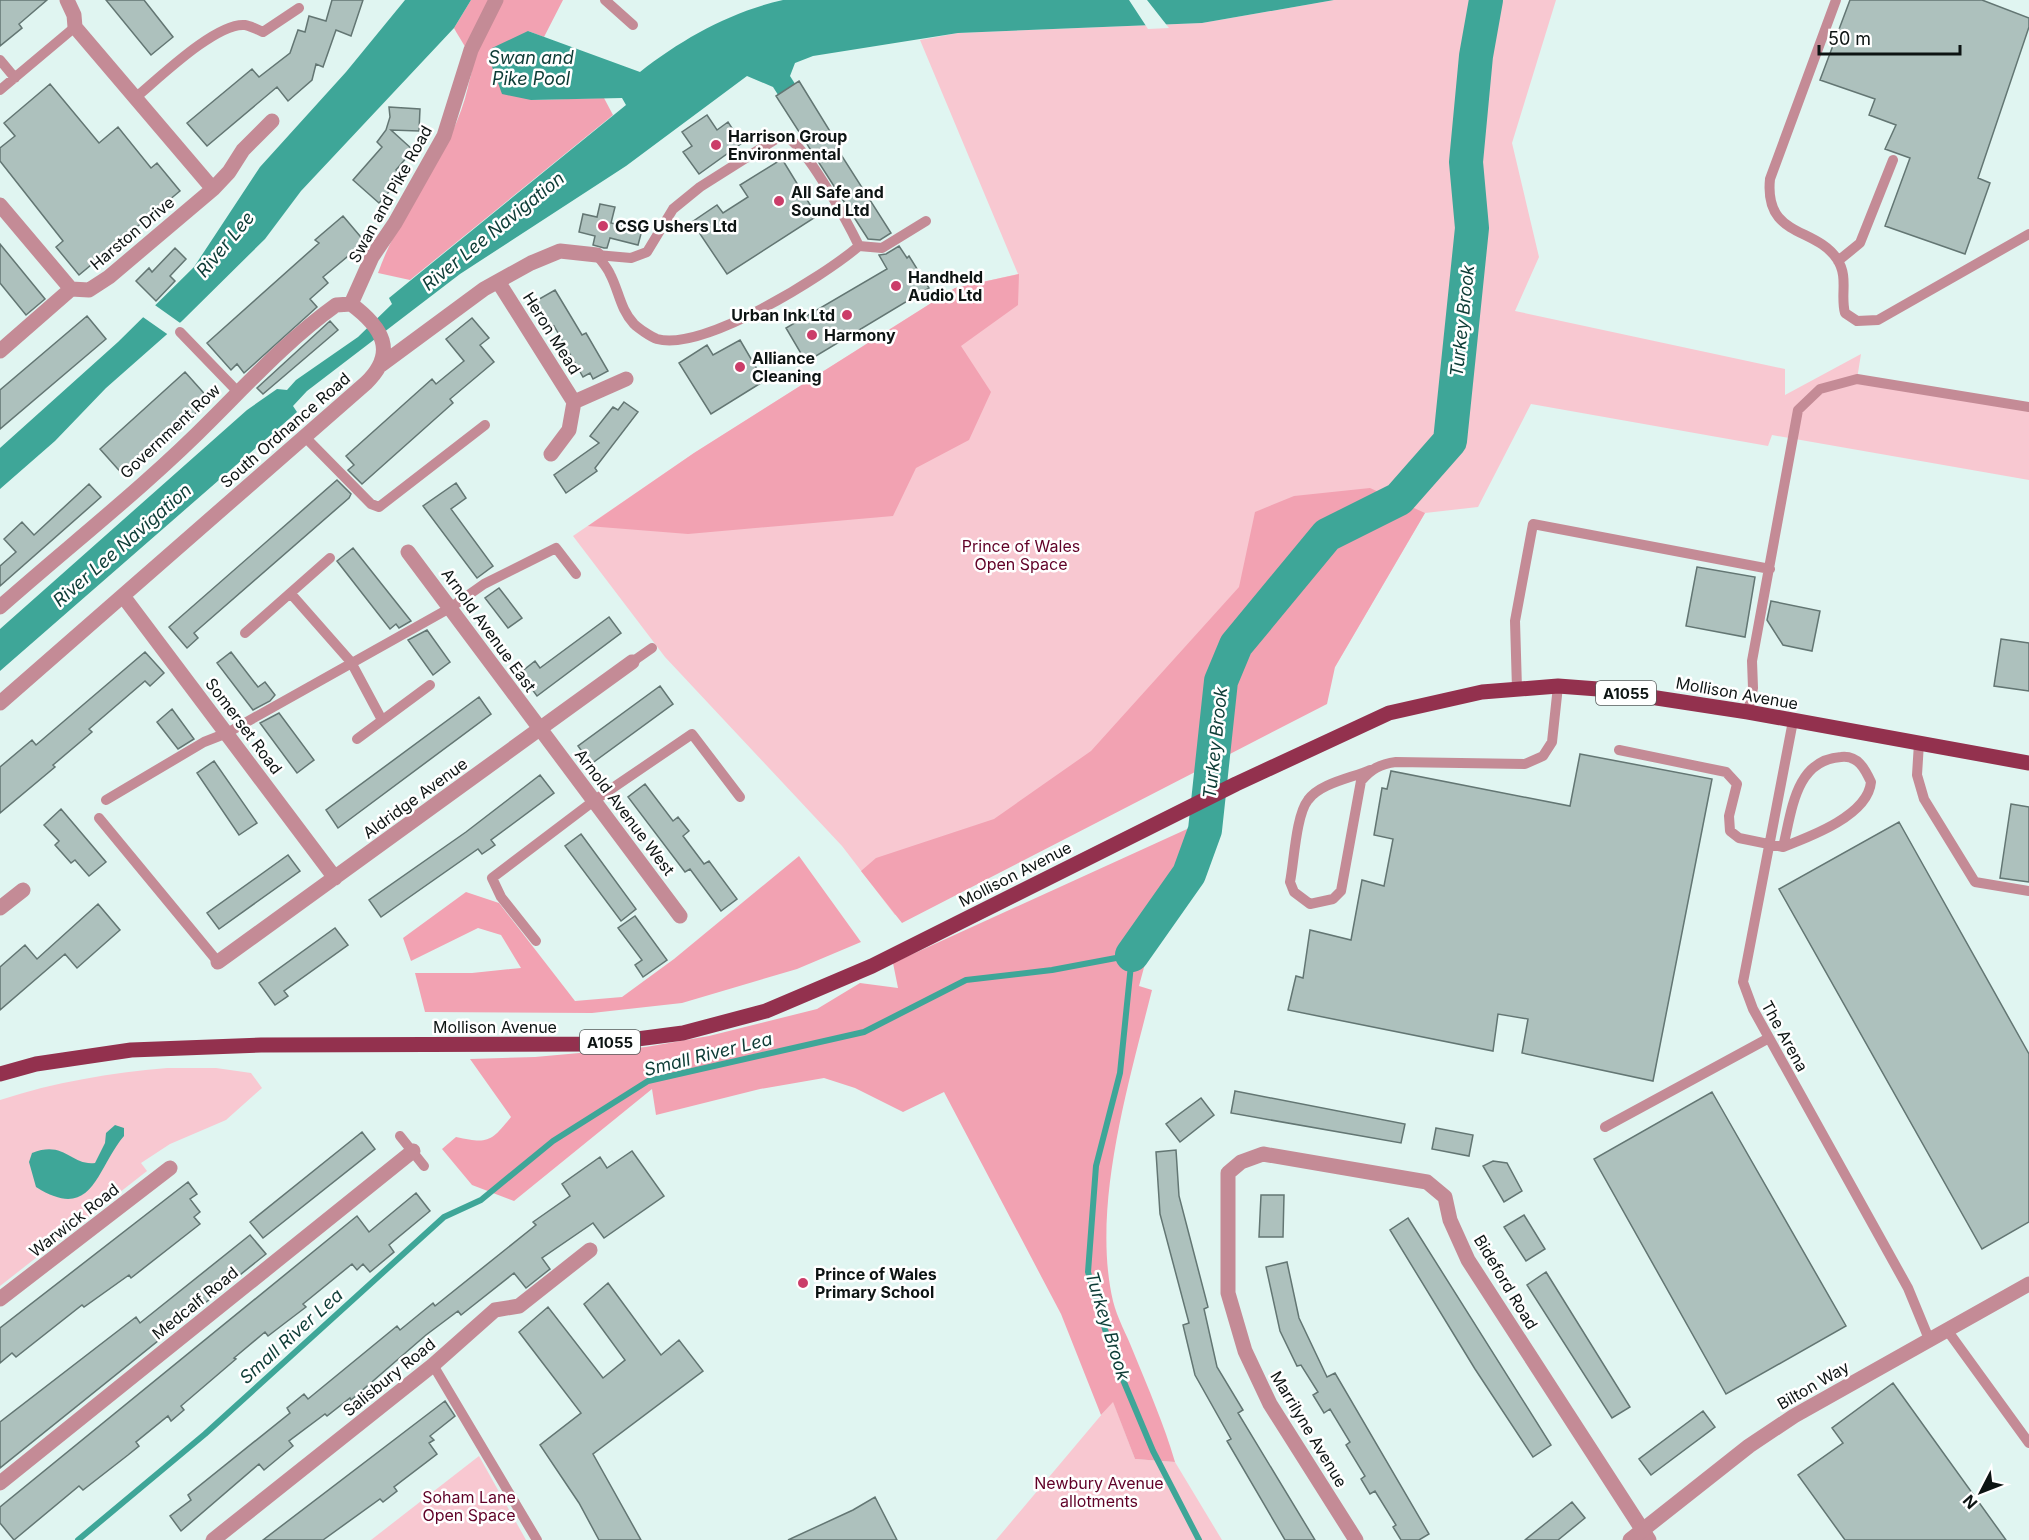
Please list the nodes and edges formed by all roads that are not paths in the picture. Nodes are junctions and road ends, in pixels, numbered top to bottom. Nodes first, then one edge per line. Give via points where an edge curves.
1 (67, 0) edge
2 (496, 0) edge
3 (605, 0) edge
4 (1836, 0) edge
5 (300, 8) dead end
6 (633, 25) dead end
7 (75, 27) junction
8 (0, 60) edge
9 (15, 78) junction
10 (0, 90) edge
11 (135, 98) junction
12 (272, 121) dead end
13 (1893, 160) dead end
14 (213, 189) junction
15 (0, 205) edge
16 (926, 221) dead end
17 (2029, 234) edge
18 (859, 246) junction
19 (597, 255) junction
20 (1838, 261) junction
21 (499, 283) junction
22 (71, 289) junction
23 (351, 304) junction
24 (180, 332) dead end
25 (0, 351) edge
26 (381, 365) junction
27 (626, 379) dead end
28 (237, 391) junction
29 (574, 402) junction
30 (2029, 407) edge
31 (485, 425) dead end
32 (305, 437) junction
33 (551, 454) dead end
34 (408, 552) dead end
35 (330, 558) dead end
36 (1770, 569) junction
37 (576, 574) dead end
38 (292, 595) junction
39 (123, 596) junction
40 (0, 607) edge
41 (450, 608) junction
42 (245, 633) dead end
43 (652, 648) dead end
44 (351, 662) junction
45 (632, 662) joint
46 (429, 686) dead end
47 (1558, 686) junction
48 (1517, 688) junction
49 (0, 703) edge
50 (1748, 711) junction
51 (382, 720) junction
52 (1793, 721) junction
53 (541, 730) junction
54 (227, 733) junction
55 (357, 739) dead end
56 (1919, 743) junction
57 (1619, 750) dead end
58 (2029, 763) edge
59 (1370, 770) junction
60 (740, 797) dead end
61 (106, 800) dead end
62 (595, 800) junction
63 (99, 818) dead end
64 (1768, 846) junction
65 (1783, 847) junction
66 (335, 878) junction
67 (22, 890) dead end
68 (2029, 891) edge
69 (0, 908) edge
70 (680, 916) dead end
71 (536, 941) dead end
72 (218, 962) joint
73 (1769, 1038) junction
74 (0, 1074) edge
75 (1605, 1127) dead end
76 (400, 1136) dead end
77 (413, 1151) junction
78 (1241, 1162) joint
79 (424, 1166) dead end
80 (170, 1168) dead end
81 (590, 1250) dead end
82 (2029, 1284) edge
83 (0, 1299) edge
84 (1947, 1330) junction
85 (1929, 1339) junction
86 (434, 1365) junction
87 (2029, 1443) edge
88 (0, 1483) edge
89 (1641, 1537) edge
90 (213, 1540) edge
91 (537, 1540) edge
92 (1356, 1540) edge

1 - 7 street
2 - 23 street, Swan and Pike Road via 471,50 444,136 372,257
3 - 6 lane
4 - 20 lane via 1769,190 1777,214 1790,229 1820,244
5 - 11 lane via 263,32 244,25 226,29 197,46
7 - 9 lane
7 - 11 street
8 - 9 lane
9 - 10 lane
11 - 14 street
12 - 14 street, Harston Drive
13 - 20 lane via 1860,243
14 - 22 street, Harston Drive via 97,286 89,290
15 - 22 street
16 - 18 lane via 882,248
17 - 20 lane via 1878,320 1867,322 1845,314 1841,301 1845,285
18 - 19 lane via 834,267 723,328 657,339 634,324
18 - 19 lane via 807,160 791,140 779,137 700,187 673,209 647,252 631,258
19 - 21 street, South Ordnance Road via 560,250
21 - 26 street, South Ordnance Road via 484,289
21 - 29 street, Heron Mead
22 - 25 street
23 - 26 street via 383,339
23 - 28 street, Government Row via 336,305 321,316
24 - 28 lane
26 - 32 street, South Ordnance Road
27 - 29 street, Heron Mead
28 - 40 street, Government Row via 212,419
29 - 33 street via 569,430
30 - 36 lane via 1857,379 1820,389 1798,410
31 - 32 lane via 379,507 371,504
32 - 39 street, South Ordnance Road
34 - 41 street, Arnold Avenue East
35 - 38 lane
36 - 48 lane via 1533,524 1515,621
36 - 50 lane via 1752,661 1753,688
37 - 41 lane via 556,548 484,584
38 - 42 lane
38 - 44 lane
39 - 49 street, South Ordnance Road
39 - 54 street, Somerset Road
41 - 44 lane
41 - 53 street, Arnold Avenue East
43 - 45 lane
44 - 51 lane
44 - 54 lane
45 - 53 street, Aldridge Avenue
46 - 51 lane
47 - 48 main road, Mollison Avenue / A1055
47 - 50 main road, Mollison Avenue / A1055
47 - 59 lane via 1552,742 1543,756 1525,764 1396,762
48 - 74 main road, Mollison Avenue / A1055 via 1389,713 1174,814 872,966 766,1011 682,1033 599,1044 261,1045 131,1050 36,1064
50 - 52 main road, Mollison Avenue / A1055
51 - 55 lane
52 - 56 main road, Mollison Avenue / A1055
52 - 64 lane, The Arena
53 - 62 street, Arnold Avenue West
53 - 66 street, Aldridge Avenue
54 - 61 lane via 204,742
54 - 66 street, Somerset Road
56 - 58 main road, Mollison Avenue / A1055
56 - 68 lane via 1917,775 1924,799 1975,882
57 - 64 lane via 1726,772 1737,784 1729,816 1730,831 1739,838
59 - 59 lane via 1361,781 1341,891 1333,899 1310,904 1294,892 1290,882 1302,811 1308,799 1319,791
60 - 62 lane via 692,734
62 - 70 street, Arnold Avenue West
62 - 71 lane via 492,878 501,897
63 - 72 lane
64 - 65 lane
64 - 73 lane, The Arena via 1743,982
65 - 65 lane via 1799,786 1809,771 1830,758 1855,759 1871,782 1864,802 1816,833
66 - 72 street, Aldridge Avenue
67 - 69 street
73 - 75 lane
73 - 85 lane, The Arena via 1908,1288
76 - 77 lane
77 - 79 lane
77 - 88 street, Medcalf Road
78 - 89 street, Bideford Road via 1263,1154 1427,1182 1445,1197 1450,1220 1468,1260
78 - 92 street, Marrilyne Avenue via 1228,1173 1228,1293 1245,1351 1270,1404
80 - 83 street, Warwick Road
81 - 86 street, Salisbury Road via 519,1306 495,1310
82 - 84 street, Bilton Way
84 - 85 street, Bilton Way
84 - 87 lane
85 - 89 street, Bilton Way via 1770,1431
86 - 90 street, Salisbury Road
86 - 91 lane

